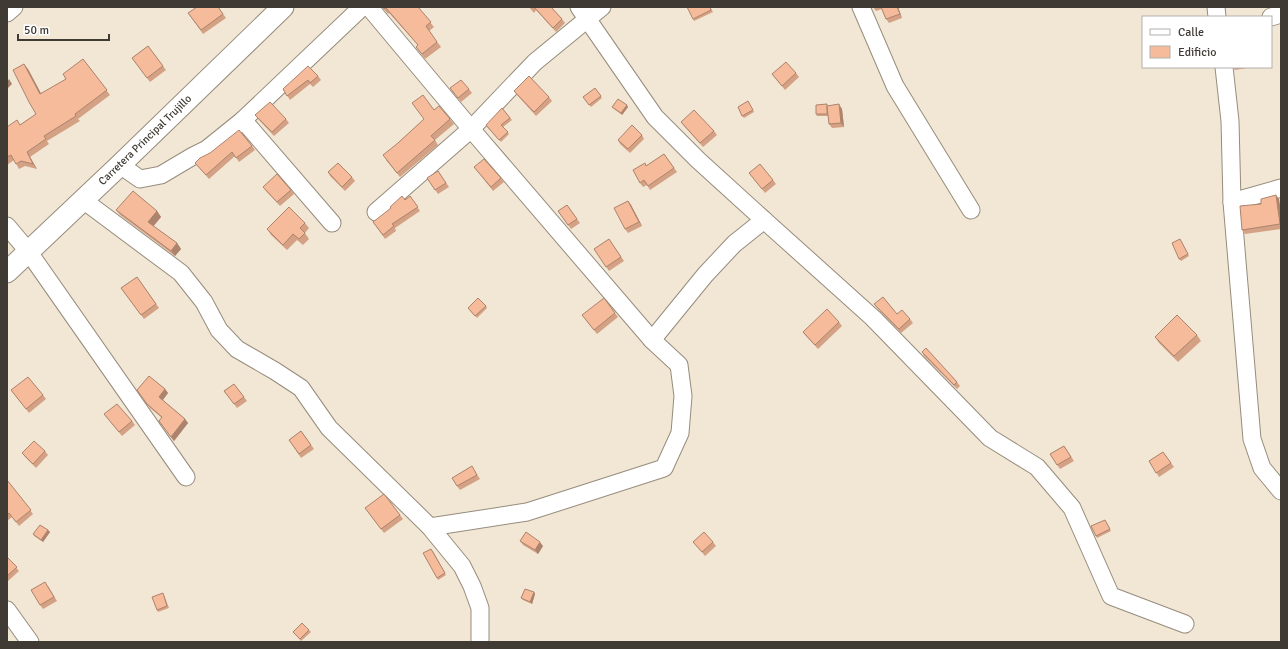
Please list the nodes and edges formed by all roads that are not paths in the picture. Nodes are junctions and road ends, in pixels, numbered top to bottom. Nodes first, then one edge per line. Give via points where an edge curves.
1 (283, 7) edge
2 (362, 7) edge
3 (369, 7) edge
4 (602, 7) edge
5 (861, 7) edge
6 (583, 13) edge
7 (1224, 68) edge
8 (243, 120) junction
9 (471, 129) junction
10 (120, 165) junction
11 (1281, 188) edge
12 (83, 200) junction
13 (1232, 202) junction
14 (971, 210) dead end
15 (376, 212) dead end
16 (764, 220) junction
17 (332, 223) dead end
18 (7, 226) edge
19 (28, 251) junction
20 (7, 272) edge
21 (652, 340) junction
22 (186, 477) dead end
23 (1281, 491) edge
24 (430, 527) junction
25 (7, 610) edge
26 (1186, 624) dead end
27 (30, 642) edge
28 (480, 642) edge

1 - 10 main road, Carretera Principal Trujillo
2 - 8 street
3 - 9 street
4 - 6 street
5 - 14 street via 895,86
6 - 9 street
6 - 16 street via 654,117
7 - 13 street via 1230,121
8 - 10 street via 207,149 161,175 140,180
8 - 17 street
9 - 15 street
9 - 21 street
10 - 12 main road, Carretera Principal Trujillo
11 - 13 street
12 - 19 main road, Carretera Principal Trujillo
12 - 24 street via 181,274 204,302 219,330 237,349 301,388 329,428
13 - 23 street via 1252,439 1262,468
16 - 21 street via 734,244 705,275
16 - 26 street via 874,318 990,438 1037,467 1072,508 1111,596
18 - 19 street
19 - 20 main road, Carretera Principal Trujillo
19 - 22 street
21 - 24 street via 679,365 683,396 680,433 664,468 527,512
24 - 28 street via 462,566 472,586 480,608
25 - 27 street

